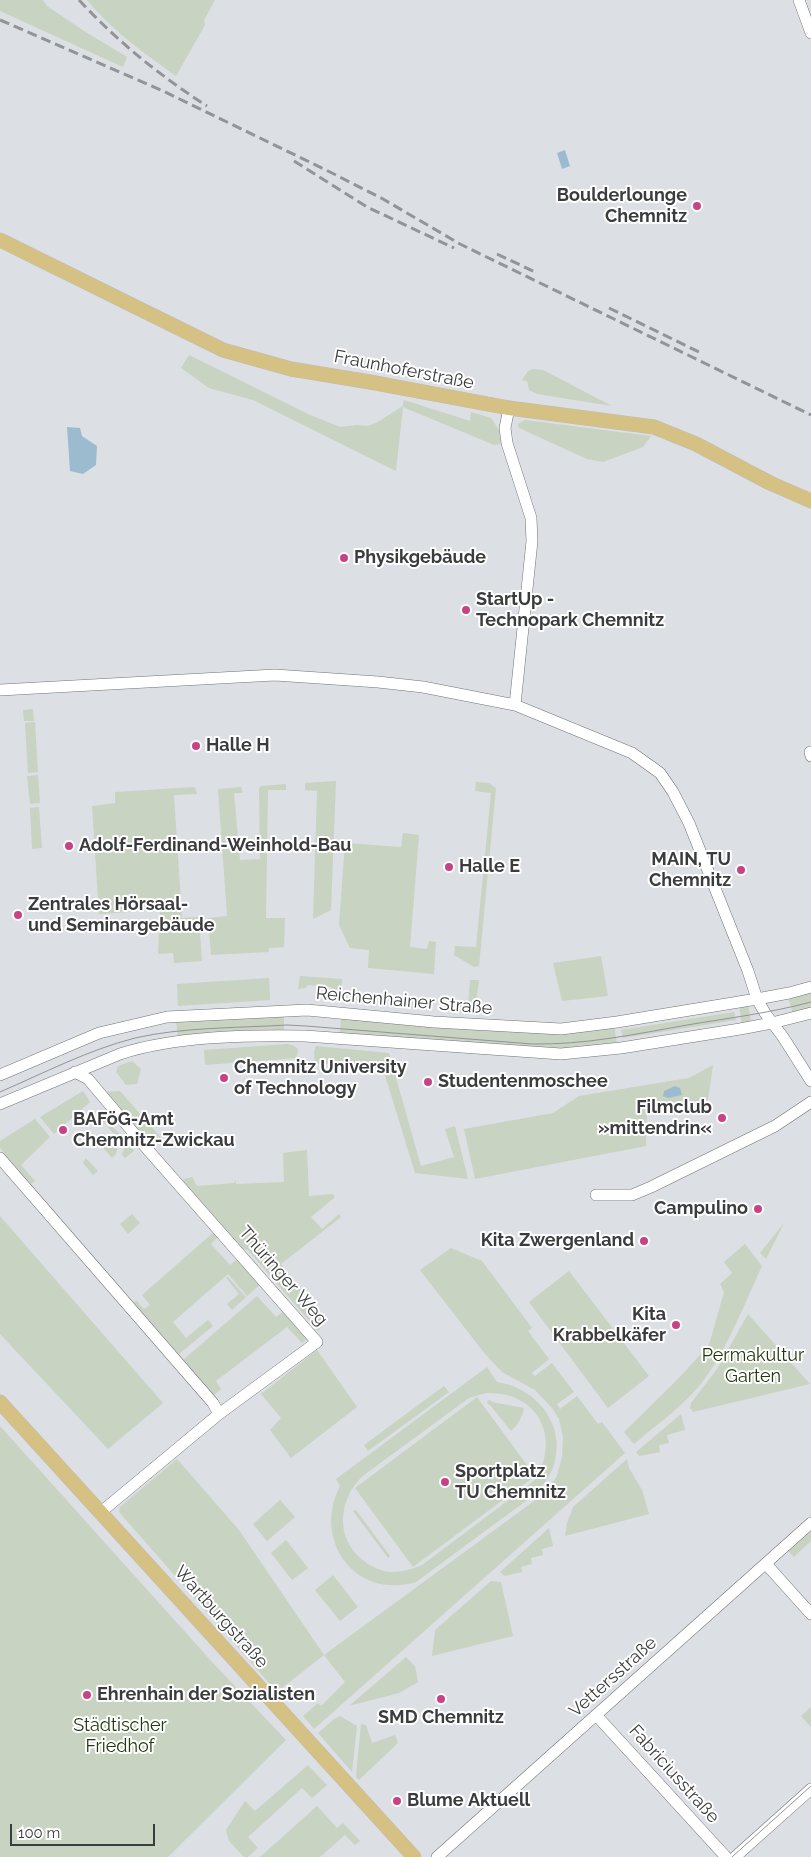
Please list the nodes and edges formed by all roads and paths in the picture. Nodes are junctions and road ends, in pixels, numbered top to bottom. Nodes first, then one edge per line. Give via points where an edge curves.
1 (800, 0) edge
2 (811, 30) edge
3 (0, 240) edge
4 (509, 408) junction
5 (811, 501) edge
6 (0, 690) edge
7 (515, 705) junction
8 (811, 987) edge
9 (757, 999) junction
10 (811, 1012) edge
11 (772, 1023) junction
12 (75, 1072) junction
13 (0, 1075) edge
14 (811, 1081) edge
15 (811, 1102) edge
16 (0, 1104) edge
17 (0, 1158) edge
18 (596, 1196) dead end
19 (0, 1402) edge
20 (219, 1414) junction
21 (101, 1512) junction
22 (811, 1523) edge
23 (766, 1564) junction
24 (811, 1614) edge
25 (596, 1715) junction
26 (811, 1789) edge
27 (414, 1857) edge
28 (437, 1857) edge
29 (726, 1857) edge
30 (735, 1857) edge

1 - 2 street
3 - 4 main road, Fraunhoferstraße via 223,350 291,369
4 - 5 main road, Fraunhoferstraße via 654,428 696,444
4 - 7 street via 507,443 532,530
6 - 7 street via 275,675 413,686
7 - 9 street via 632,753 660,773 688,823
8 - 9 street, Reichenhainer Straße
9 - 11 street
9 - 13 street, Reichenhainer Straße via 561,1029 291,1010 167,1017 99,1033
10 - 11 street
11 - 12 street via 622,1048 562,1054 305,1036 199,1040 137,1048
11 - 14 street
12 - 16 street
12 - 20 street, Thüringer Weg via 88,1079 317,1342
15 - 18 street via 775,1126 651,1187 632,1195
17 - 20 street via 214,1403
19 - 21 main road, Wartburgstraße
20 - 21 street
21 - 27 main road, Wartburgstraße
22 - 23 street, Vettersstraße
23 - 24 street
23 - 25 street, Vettersstraße
25 - 28 street, Vettersstraße
25 - 29 street, Fabriciusstraße
26 - 30 street

